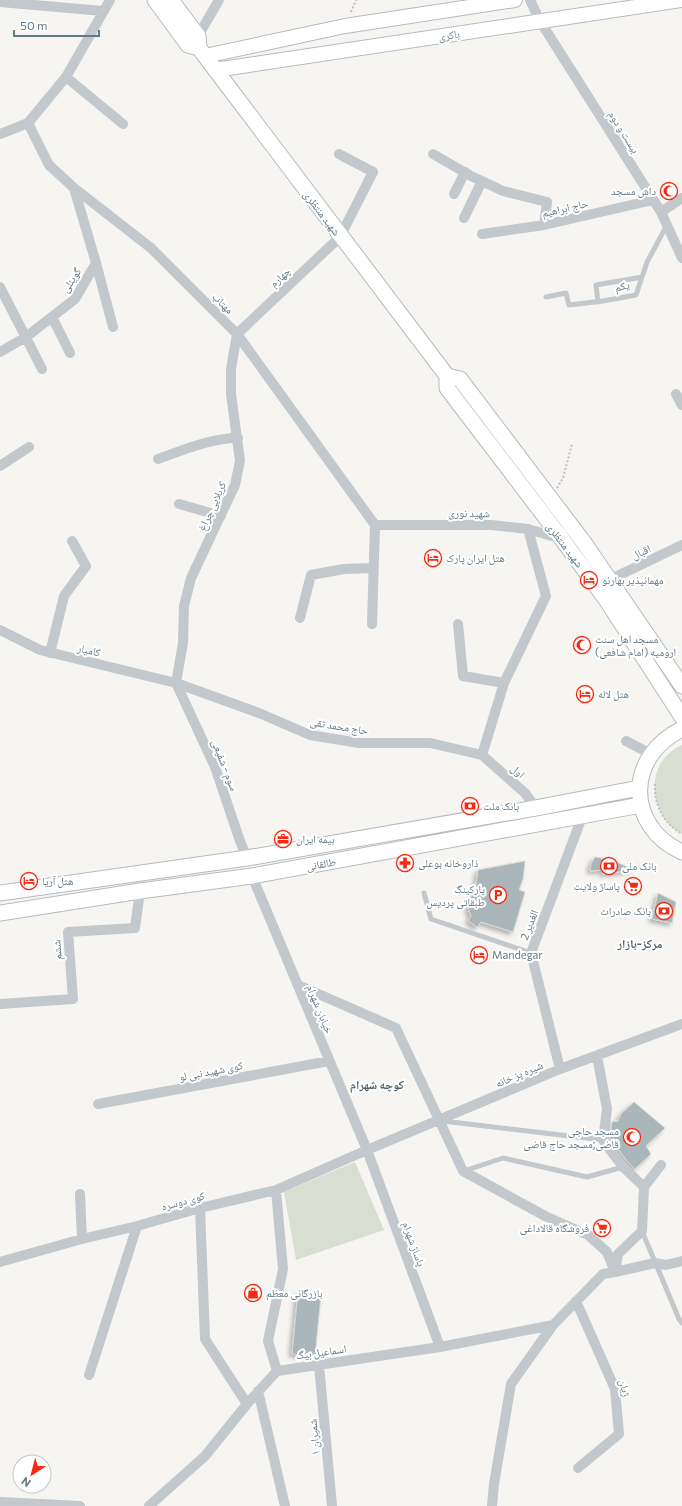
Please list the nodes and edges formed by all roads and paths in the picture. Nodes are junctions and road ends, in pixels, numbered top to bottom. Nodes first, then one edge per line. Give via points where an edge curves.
1 (110, 0) edge
2 (155, 0) edge
3 (171, 0) edge
4 (219, 0) edge
5 (515, 0) edge
6 (530, 0) edge
7 (682, 0) edge
8 (0, 2) edge
9 (103, 11) junction
10 (540, 21) junction
11 (200, 47) junction
12 (215, 70) junction
13 (66, 77) junction
14 (28, 123) junction
15 (123, 124) dead end
16 (0, 134) edge
17 (339, 154) dead end
18 (433, 154) dead end
19 (465, 172) junction
20 (482, 181) junction
21 (74, 188) junction
22 (454, 194) dead end
23 (682, 198) edge
24 (653, 200) junction
25 (661, 212) junction
26 (464, 218) dead end
27 (544, 225) junction
28 (667, 225) junction
29 (482, 234) dead end
30 (340, 237) junction
31 (682, 258) edge
32 (96, 263) junction
33 (642, 276) junction
34 (0, 287) edge
35 (546, 297) dead end
36 (598, 302) junction
37 (52, 316) junction
38 (113, 326) dead end
39 (237, 334) junction
40 (26, 337) junction
41 (0, 352) edge
42 (70, 353) dead end
43 (42, 369) dead end
44 (447, 376) junction
45 (676, 394) dead end
46 (682, 404) edge
47 (238, 438) junction
48 (572, 444) dead end
49 (29, 447) dead end
50 (158, 459) dead end
51 (0, 466) edge
52 (549, 497) junction
53 (179, 504) dead end
54 (221, 516) junction
55 (375, 525) junction
56 (528, 529) junction
57 (562, 539) junction
58 (72, 541) dead end
59 (585, 544) junction
60 (682, 546) edge
61 (573, 555) junction
62 (373, 568) junction
63 (609, 580) junction
64 (300, 618) dead end
65 (372, 624) dead end
66 (458, 624) dead end
67 (2, 634) edge
68 (50, 653) junction
69 (176, 683) junction
70 (504, 683) junction
71 (682, 686) edge
72 (682, 717) edge
73 (682, 729) edge
74 (626, 741) dead end
75 (651, 754) junction
76 (482, 755) junction
77 (655, 780) dead end
78 (640, 788) junction
79 (641, 805) junction
80 (536, 808) junction
81 (582, 817) junction
82 (682, 834) edge
83 (682, 852) edge
84 (247, 858) junction
85 (252, 876) junction
86 (140, 891) junction
87 (0, 893) edge
88 (424, 893) dead end
89 (0, 913) edge
90 (531, 953) junction
91 (298, 985) junction
92 (0, 1004) edge
93 (682, 1024) edge
94 (597, 1056) junction
95 (329, 1061) junction
96 (560, 1069) junction
97 (98, 1104) dead end
98 (439, 1120) junction
99 (603, 1140) junction
100 (367, 1150) junction
101 (661, 1165) dead end
102 (623, 1167) junction
103 (463, 1172) junction
104 (644, 1187) junction
105 (276, 1190) junction
106 (80, 1194) dead end
107 (200, 1208) junction
108 (137, 1226) junction
109 (642, 1231) junction
110 (82, 1239) junction
111 (682, 1261) edge
112 (0, 1262) edge
113 (655, 1263) junction
114 (615, 1272) junction
115 (576, 1301) junction
116 (682, 1323) edge
117 (553, 1325) junction
118 (440, 1347) junction
119 (319, 1365) junction
120 (277, 1371) junction
121 (89, 1375) dead end
122 (258, 1391) junction
123 (247, 1404) junction
124 (578, 1468) dead end
125 (0, 1502) edge
126 (80, 1506) edge
127 (149, 1506) edge
128 (285, 1506) edge
129 (332, 1506) edge
130 (492, 1506) edge

1 - 9 street
2 - 11 main road, شهید منتظری via 188,45
3 - 11 main road, شهید منتظری
4 - 11 street
5 - 11 main road
6 - 10 street, بیست و دوم
7 - 10 main road, باکری
8 - 9 street
9 - 13 street
10 - 12 main road, باکری
10 - 24 street, بیست و دوم
11 - 12 main road, شهید منتظری
12 - 30 main road, شهید منتظری
13 - 14 street
13 - 15 street
14 - 16 street
14 - 21 street, مهتاب via 49,165
17 - 30 street, چهارم via 373,172
18 - 19 street
19 - 20 street
19 - 22 street
20 - 26 street
20 - 27 street via 503,191 547,202
21 - 32 street, گوینلی
21 - 39 street, مهتاب via 151,248
23 - 25 street
24 - 25 street, بیست و دوم
24 - 27 street, حاج ابراهیم
25 - 28 street, بیست و دوم
27 - 29 street, حاج ابراهیم
28 - 31 street, بیست و دوم
28 - 33 lane, یکم
30 - 39 street, چهارم
30 - 44 main road, شهید منتظری
32 - 37 street, گوینلی via 75,299
32 - 38 street
33 - 36 lane, یکم via 636,295
33 - 36 lane via 596,285
34 - 40 street
35 - 36 lane, یکم via 566,293 569,305
37 - 40 street, گوینلی
37 - 42 street
39 - 47 street, کربلایی چراغ via 231,369
39 - 55 street, مهتاب
40 - 41 street, گوینلی
40 - 43 street
44 - 52 main road, شهید منتظری via 460,379
44 - 57 main road, شهید منتظری via 447,388
45 - 46 street
47 - 50 street via 226,438
47 - 54 street, کربلایی چراغ via 240,461 235,485
48 - 52 path via 561,484
49 - 51 street
52 - 59 main road, شهید منتظری
53 - 54 street
54 - 69 street, کربلایی چراغ via 191,578 184,606 183,643
55 - 56 street, شهید نوری via 491,525
55 - 62 street
56 - 57 street, شهید نوری
56 - 70 street via 546,596
57 - 61 main road, شهید منتظری
58 - 68 street via 86,566 64,596
59 - 61 main road via 576,546
59 - 63 main road, شهید منتظری
60 - 63 street, اقبال
61 - 72 main road, شهید منتظری via 605,598
62 - 64 street via 344,569 311,575
62 - 65 street
63 - 71 main road, شهید منتظری
66 - 70 street via 463,676
67 - 68 street, کامیار
68 - 69 street, کامیار
69 - 76 street, حاج محمد تقی via 259,712 310,735 358,743 430,743
69 - 84 street, سوم - شفیعی via 215,767
70 - 76 street
73 - 75 main road via 660,743
74 - 75 street
75 - 78 main road via 643,770
76 - 80 street, اول via 525,793
77 - 82 path via 654,794 658,808 665,820
78 - 79 main road
78 - 80 main road, طالقانی
79 - 81 main road, طالقانی
79 - 83 main road via 647,821 657,836
80 - 84 main road, طالقانی
81 - 85 main road, طالقانی
81 - 90 street, 2 الغدیر
84 - 85 main road
84 - 87 main road, طالقانی
85 - 86 main road, طالقانی
85 - 91 street, خیابان شهرام
86 - 89 main road, طالقانی
86 - 92 street, ششم via 135,928 68,932 72,999
88 - 90 lane via 431,919
90 - 96 street, 2 الغدیر
91 - 95 street, خیابان شهرام
91 - 98 street via 396,1028
93 - 94 street, شیره پز خانه
94 - 96 street, شیره پز خانه
94 - 99 street via 607,1109
95 - 97 street, کوی شهید نبی لو
95 - 100 street, خیابان شهرام
96 - 98 street, شیره پز خانه
98 - 99 lane
98 - 100 street, شیره پز خانه
98 - 103 street
99 - 102 street
100 - 105 street, کوی دوسره
100 - 118 street, پاساژ شهرام
101 - 104 street
102 - 103 lane via 587,1177 503,1158
102 - 104 street
103 - 114 street via 545,1216 588,1235 607,1252
104 - 109 street
105 - 107 street, کوی دوسره
105 - 120 street via 283,1269 268,1341
106 - 110 street
107 - 108 street, کوی دوسره
107 - 123 street via 205,1339
108 - 110 street, کوی دوسره
108 - 121 street
109 - 113 lane
109 - 114 street via 618,1254
110 - 112 street, کوی دوسره
111 - 113 street
113 - 114 street
113 - 116 lane
114 - 115 street via 603,1274
115 - 117 street
115 - 124 street, ژیان via 615,1389 619,1434
117 - 118 street, اسماعیل بیگ
117 - 130 street via 511,1384
118 - 119 street, اسماعیل بیگ
119 - 120 street, اسماعیل بیگ
119 - 129 street, شمیران ۱
120 - 122 street
122 - 123 street
122 - 128 street
123 - 127 street via 205,1456
125 - 126 street

